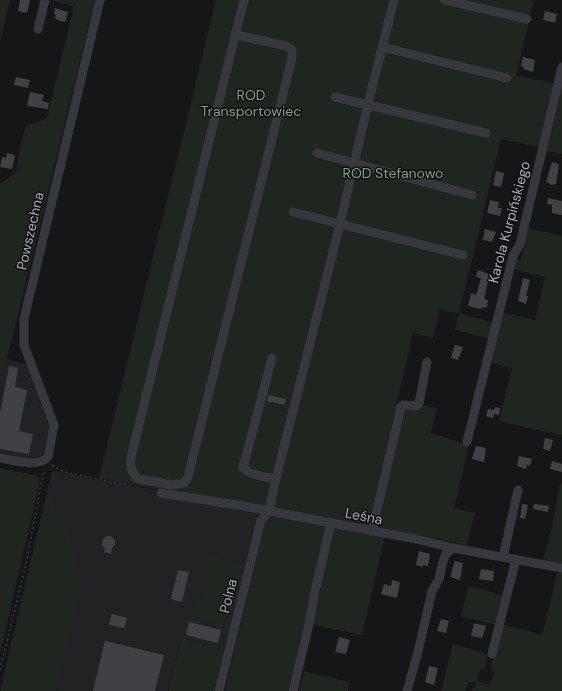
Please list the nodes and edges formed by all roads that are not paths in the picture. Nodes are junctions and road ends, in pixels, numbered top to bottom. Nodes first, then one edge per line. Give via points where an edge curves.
1 (45, 0) edge
2 (100, 0) edge
3 (244, 0) edge
4 (394, 0) edge
5 (444, 0) edge
6 (527, 19) dead end
7 (38, 29) dead end
8 (236, 34) junction
9 (382, 47) junction
10 (562, 67) edge
11 (507, 78) dead end
12 (335, 97) dead end
13 (368, 104) junction
14 (486, 133) dead end
15 (317, 153) dead end
16 (354, 163) junction
17 (472, 195) dead end
18 (293, 212) dead end
19 (340, 224) junction
20 (463, 255) dead end
21 (272, 358) dead end
22 (427, 362) dead end
23 (467, 442) dead end
24 (0, 458) edge
25 (276, 478) junction
26 (518, 490) dead end
27 (161, 493) dead end
28 (269, 512) junction
29 (331, 523) junction
30 (372, 531) junction
31 (453, 548) junction
32 (503, 557) junction
33 (516, 559) junction
34 (562, 568) edge
35 (492, 654) dead end
36 (219, 691) edge
37 (293, 691) edge
38 (407, 691) edge

1 - 7 street
2 - 24 street, Powszechna via 24,319 24,345 54,425 48,457 43,462 36,463
3 - 8 street
4 - 9 street, Polna
5 - 6 street
8 - 8 street via 131,457 132,470 138,479 173,485 184,483 188,476 292,58 292,50 287,46
9 - 11 street
9 - 13 street, Polna
10 - 23 street, Karola Kurpińskiego via 520,244 513,256
12 - 13 street
13 - 14 street
13 - 16 street, Polna
15 - 16 street
16 - 17 street
16 - 19 street, Polna
18 - 19 street
19 - 20 street
19 - 25 street, Polna
21 - 25 street via 243,468 247,472 266,478
22 - 30 street via 419,403 417,406 401,407
25 - 28 street, Polna
26 - 32 street
27 - 28 street, Leśna
28 - 29 street, Leśna
28 - 36 street, Polna via 261,520
29 - 30 street, Leśna
29 - 37 street
30 - 31 street, Leśna
31 - 32 street, Leśna
31 - 38 street via 446,554 439,579 432,591
32 - 33 street, Leśna
33 - 34 street, Leśna
33 - 35 street

